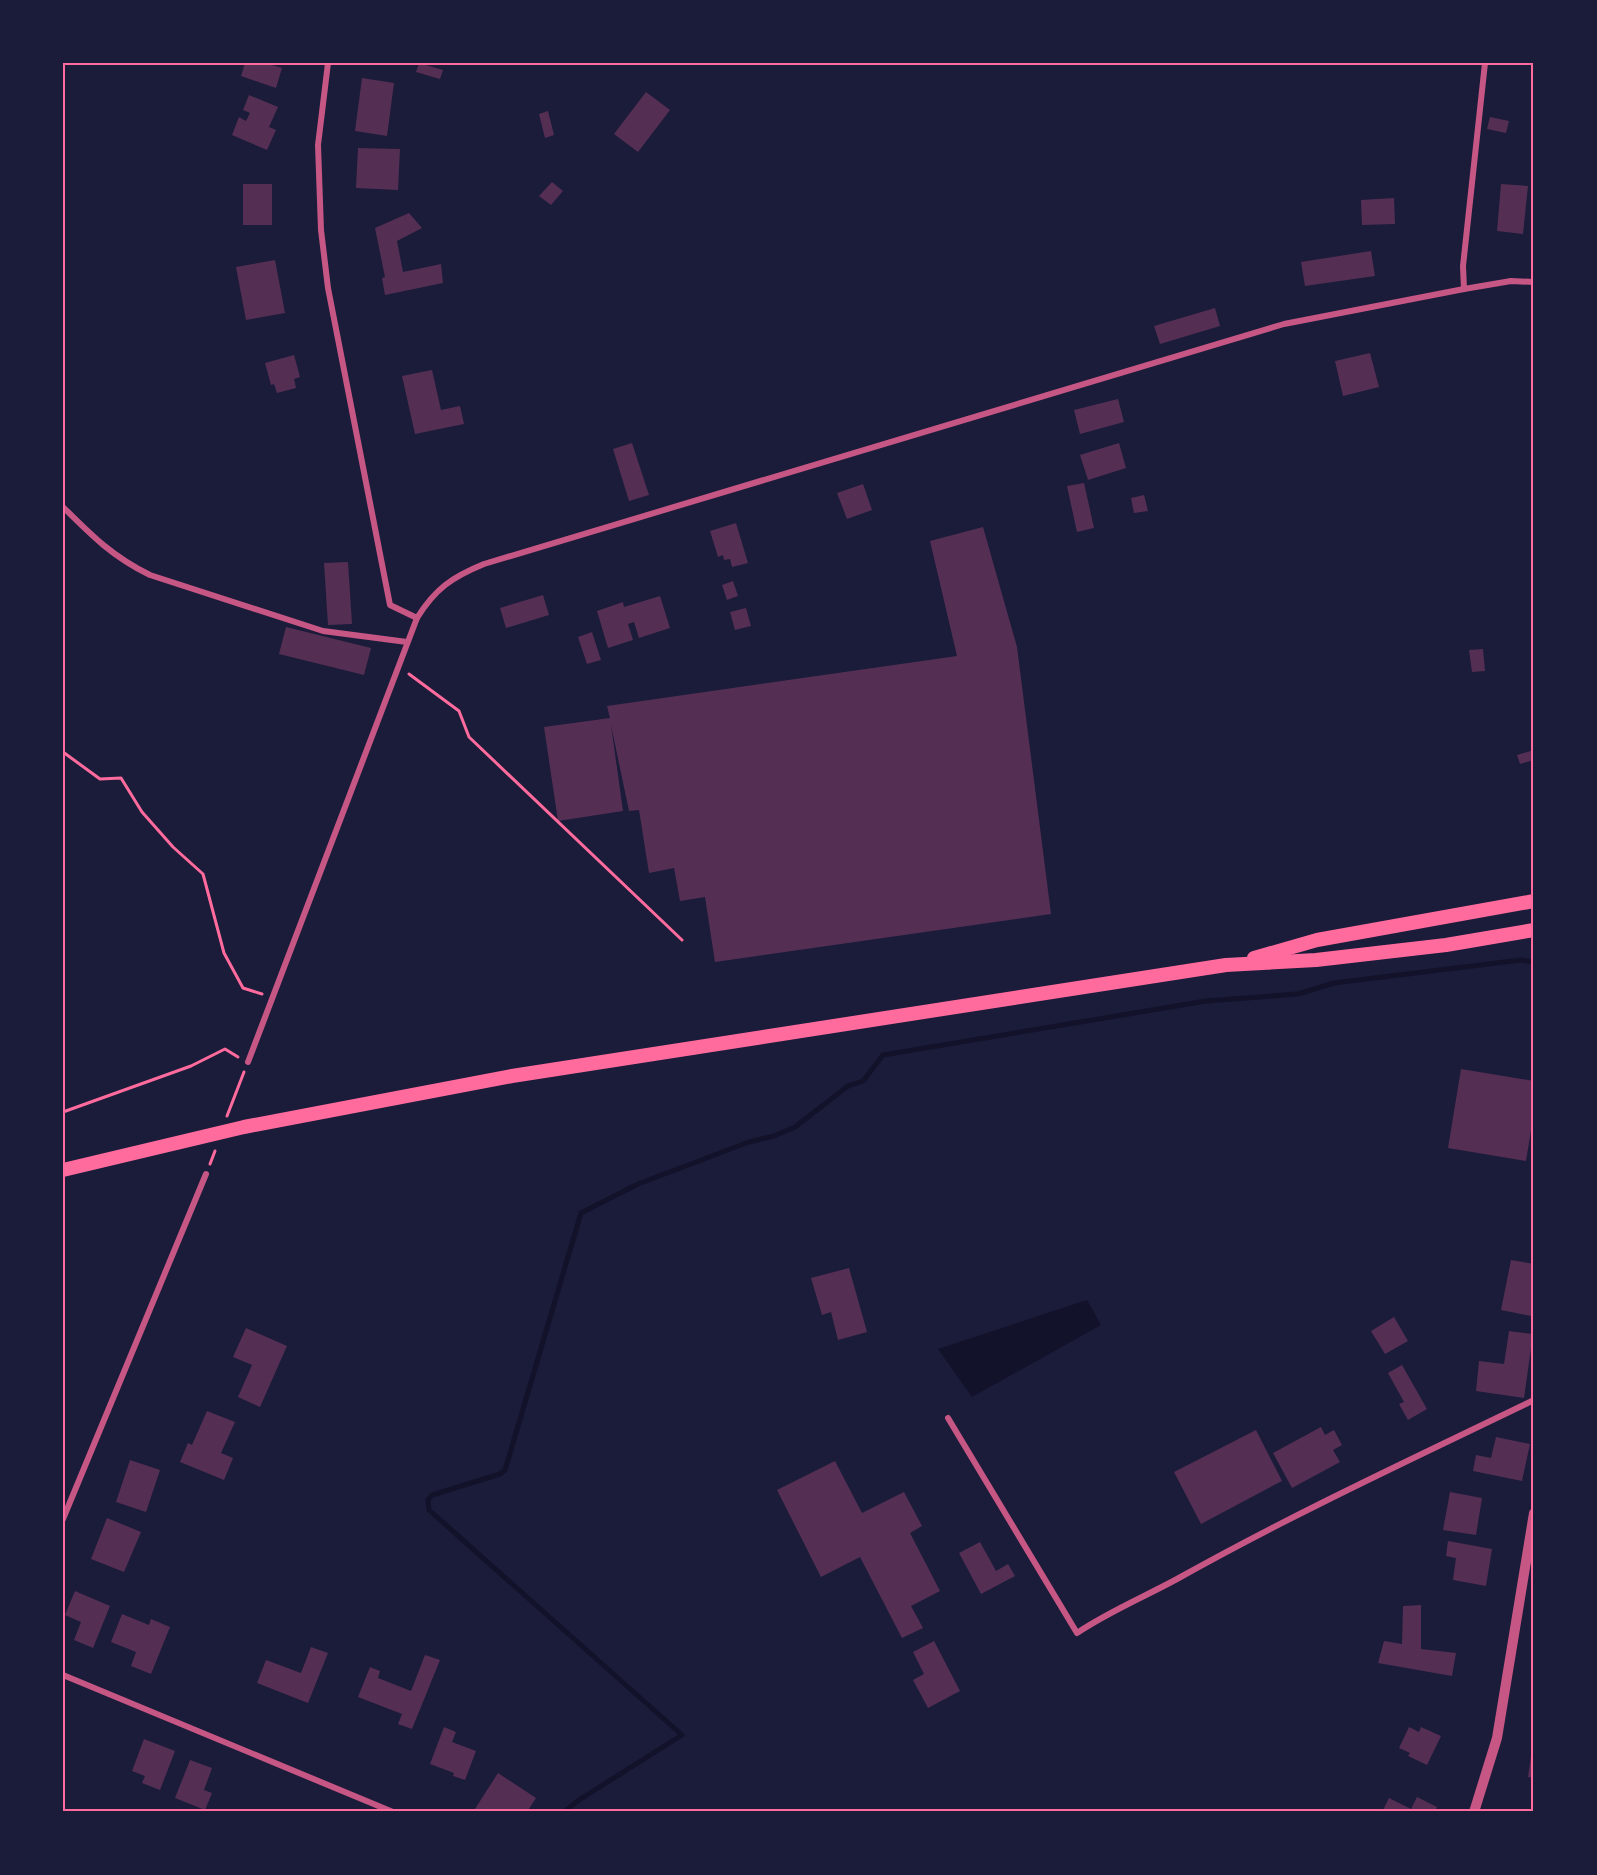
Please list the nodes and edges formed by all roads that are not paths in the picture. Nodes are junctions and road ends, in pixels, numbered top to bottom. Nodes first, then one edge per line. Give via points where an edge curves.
1 (328, 63) edge
2 (1485, 63) edge
3 (1534, 282) edge
4 (1464, 289) junction
5 (63, 507) edge
6 (417, 618) junction
7 (407, 642) junction
8 (1534, 901) edge
9 (1534, 930) edge
10 (1226, 965) junction
11 (248, 1062) road end
12 (63, 1170) edge
13 (206, 1174) dead end
14 (1534, 1400) edge
15 (948, 1418) dead end
16 (1534, 1513) edge
17 (63, 1519) edge
18 (63, 1675) edge
19 (393, 1812) edge
20 (1474, 1812) edge

1 - 6 street via 318,145 328,288 390,605
2 - 4 street via 1463,266
3 - 4 street via 1511,281
4 - 6 street via 1284,324 484,564 461,573 439,589
5 - 7 street via 107,550 150,576 323,631
6 - 7 street
7 - 11 street
8 - 10 main road via 1317,940
9 - 10 main road via 1446,945
10 - 12 main road via 512,1076 244,1127
13 - 17 street
14 - 15 street via 1251,1538 1077,1633
16 - 20 street via 1497,1738
18 - 19 street

